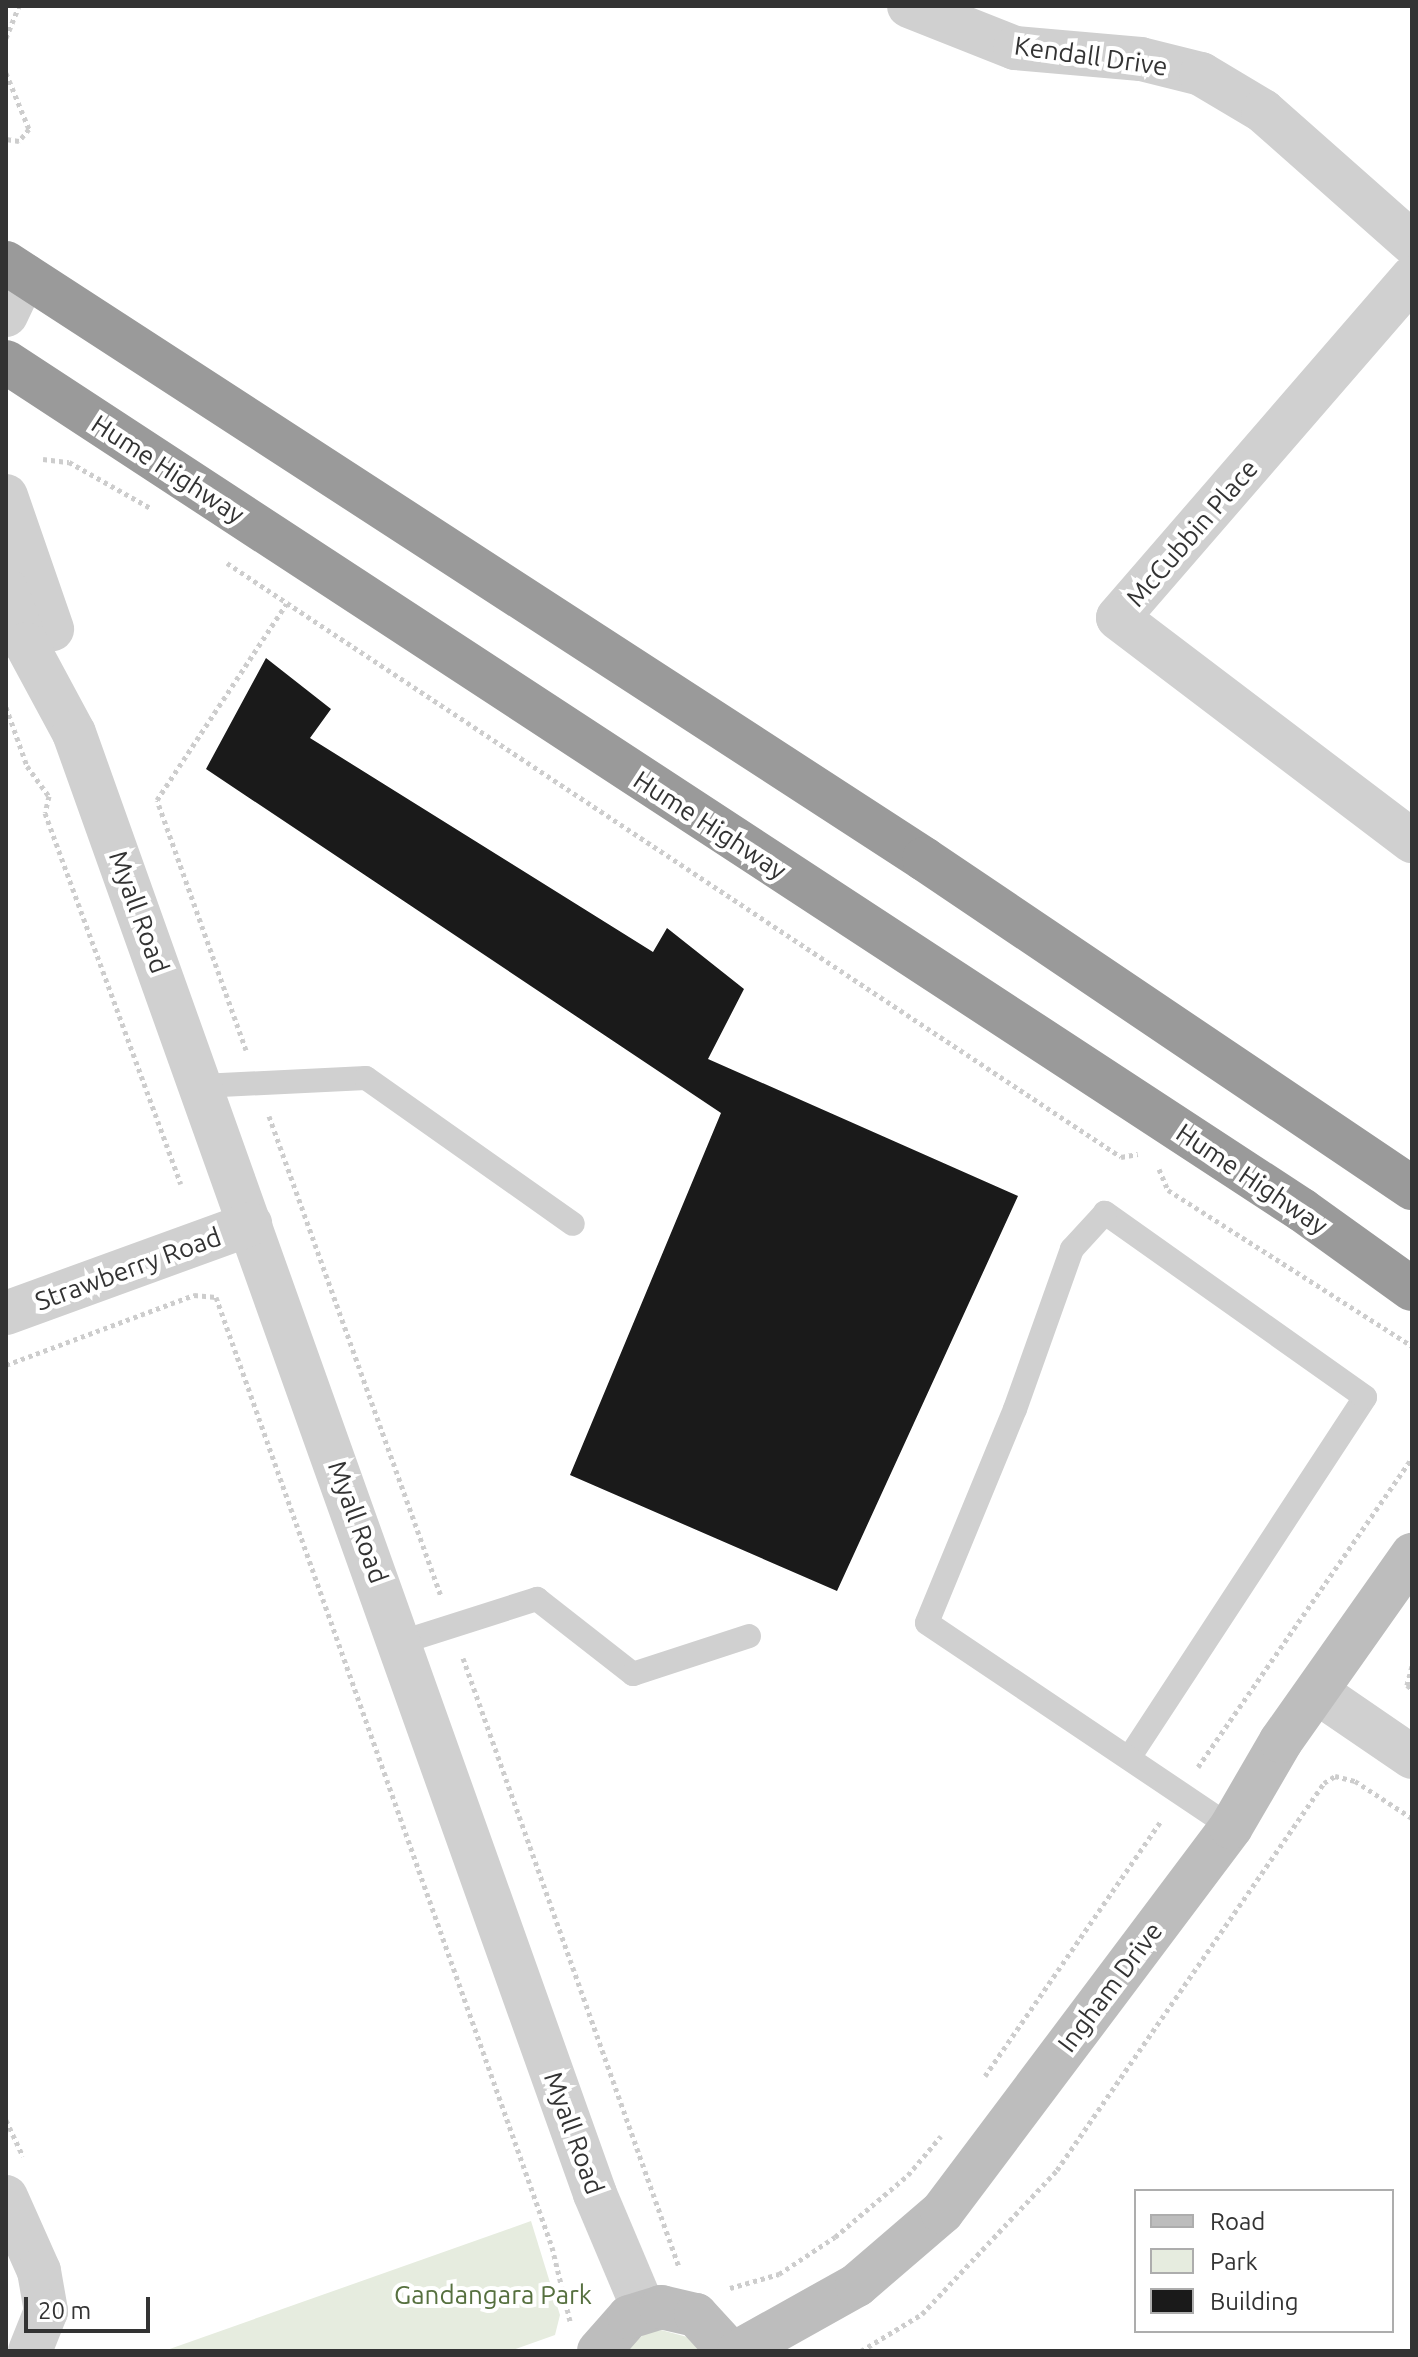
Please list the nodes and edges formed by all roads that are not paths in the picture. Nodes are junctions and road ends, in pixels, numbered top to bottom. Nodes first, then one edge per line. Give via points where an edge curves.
1 (909, 6) edge
2 (1412, 243) edge
3 (16, 269) edge
4 (1412, 278) edge
5 (6, 315) edge
6 (6, 362) edge
7 (6, 496) edge
8 (6, 589) edge
9 (74, 733) junction
10 (1412, 841) edge
11 (201, 1086) junction
12 (1412, 1188) edge
13 (250, 1224) junction
14 (573, 1224) dead end
15 (1412, 1289) edge
16 (6, 1313) edge
17 (1412, 1555) edge
18 (749, 1636) dead end
19 (402, 1642) junction
20 (1317, 1692) junction
21 (1412, 1757) edge
22 (1129, 1758) junction
23 (1231, 1827) junction
24 (6, 2197) edge
25 (644, 2310) junction
26 (584, 2342) edge
27 (30, 2351) edge
28 (729, 2351) edge
29 (739, 2351) edge

1 - 2 street, Kendall Drive via 1015,48 1141,59 1201,74 1263,111
3 - 5 street
3 - 12 highway via 898,842
4 - 10 street, McCubbin Place via 1118,618
6 - 15 highway, Hume Highway via 1302,1210
7 - 9 street, Myall Road via 55,638
8 - 9 street, Myall Road via 26,644
9 - 11 street, Myall Road
11 - 13 street, Myall Road
11 - 14 lane via 366,1078
13 - 16 street, Strawberry Road
13 - 19 street, Myall Road
17 - 20 street, Ingham Drive
18 - 19 lane via 633,1674 537,1599
19 - 25 street, Myall Road via 595,2194
20 - 21 street
20 - 23 street, Ingham Drive
22 - 22 lane via 927,1623 1015,1409 1072,1249 1105,1213 1365,1397
22 - 23 lane
23 - 29 street, Ingham Drive via 942,2212 857,2285
24 - 27 street via 39,2271 46,2311
25 - 26 street
25 - 28 street via 696,2315

